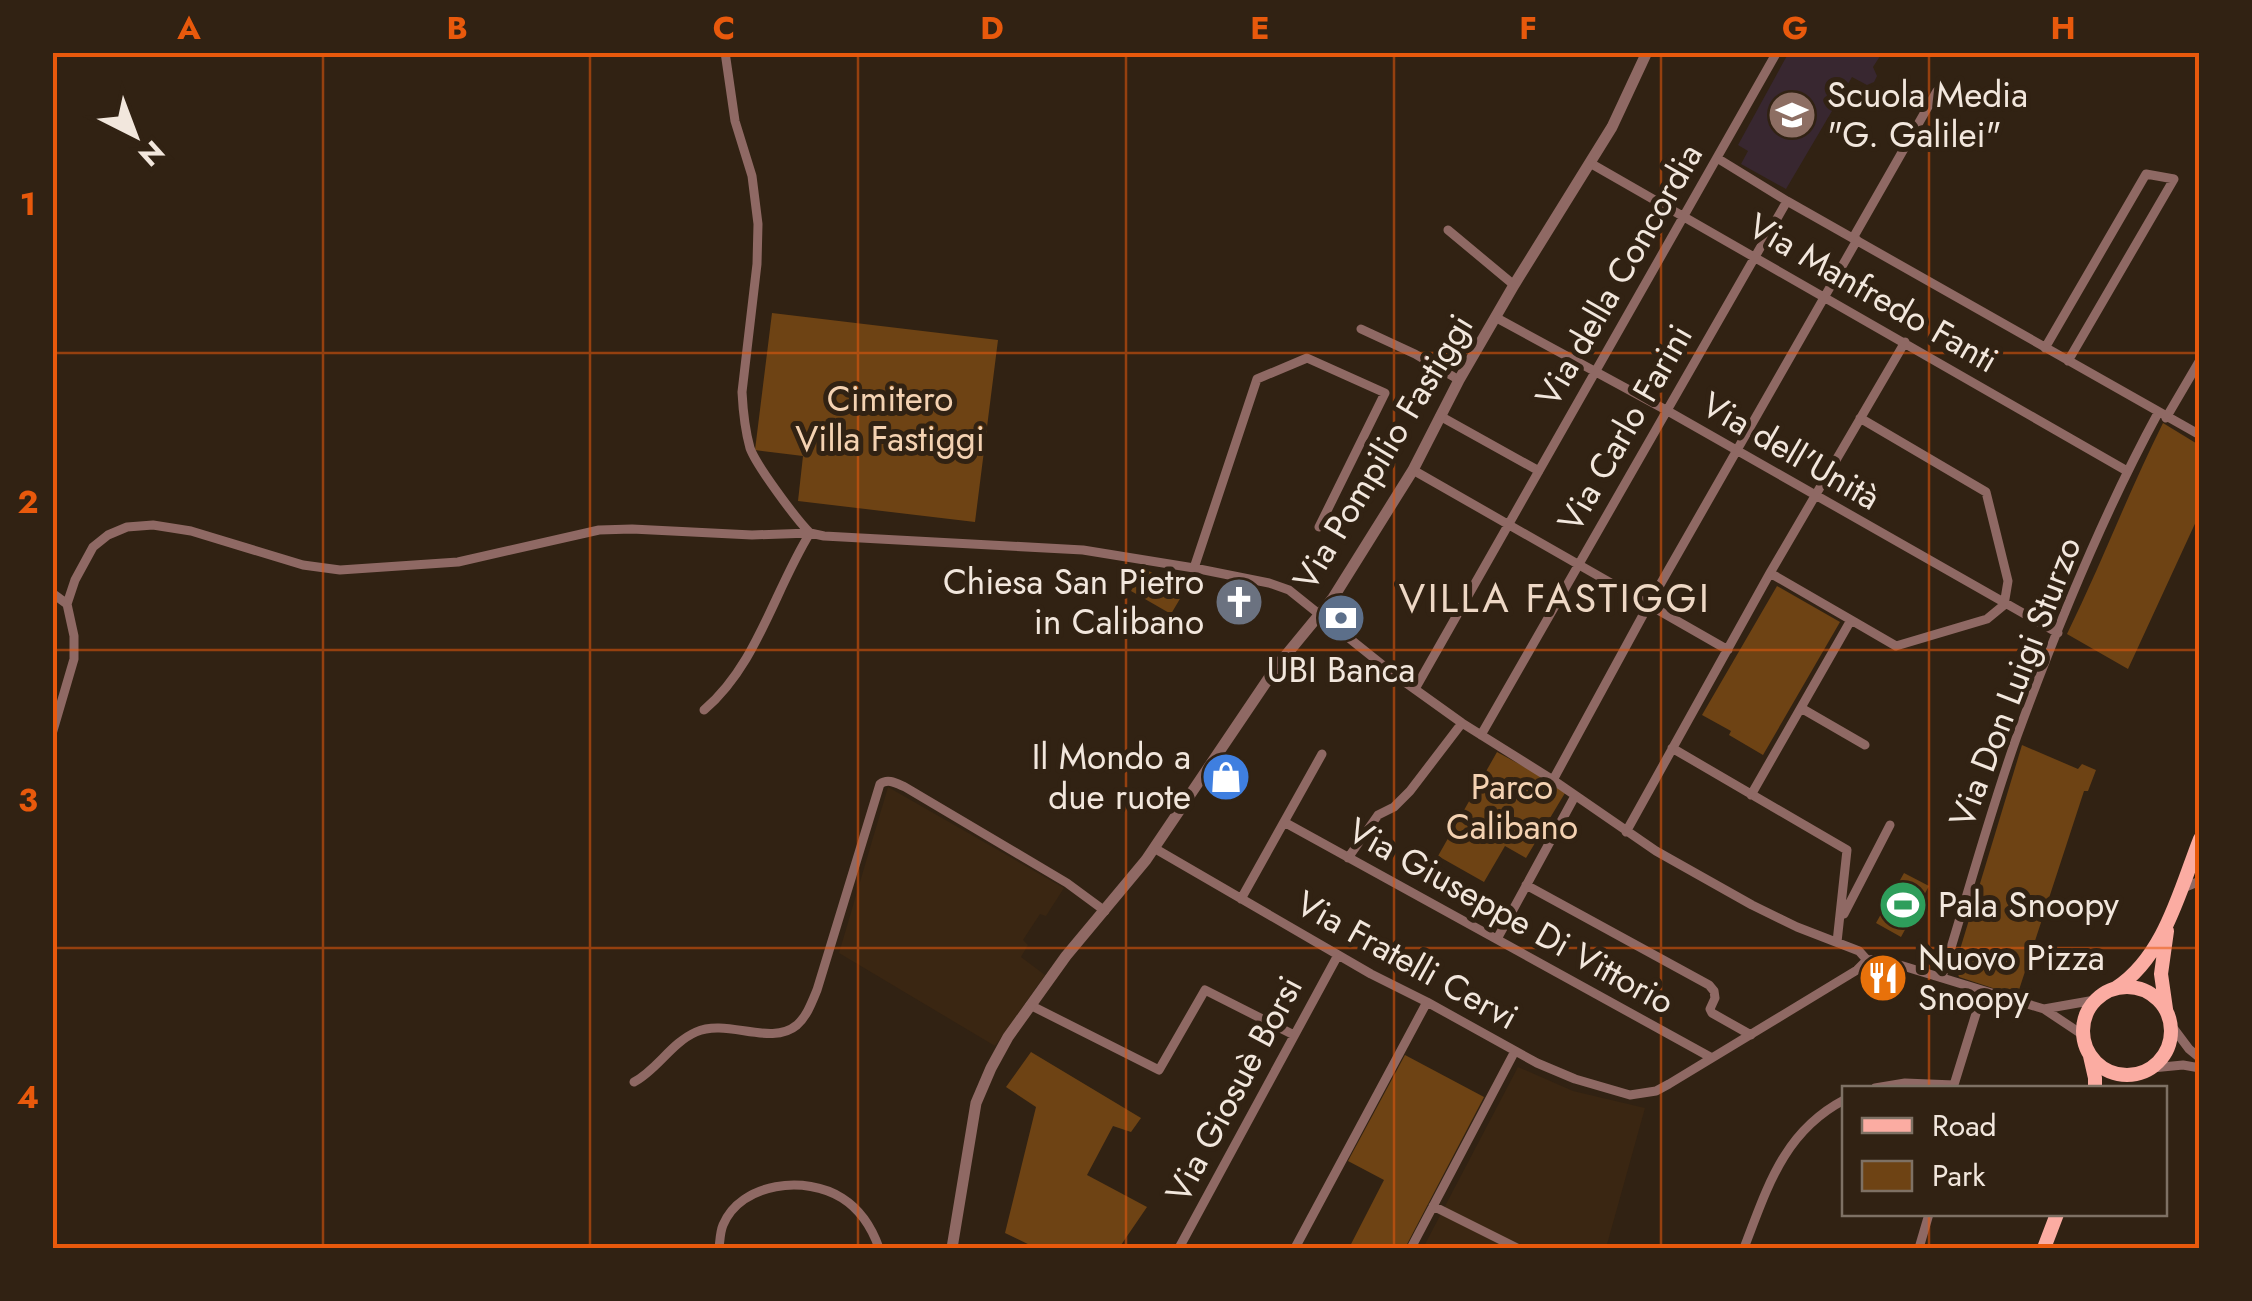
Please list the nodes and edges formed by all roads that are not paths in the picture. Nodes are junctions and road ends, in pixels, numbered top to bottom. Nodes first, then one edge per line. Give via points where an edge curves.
1 (726, 52) edge
2 (1647, 52) edge
3 (1778, 52) edge
4 (1938, 91) dead end
5 (1717, 158) junction
6 (1590, 164) junction
7 (1787, 200) junction
8 (1684, 216) junction
9 (1448, 230) dead end
10 (1855, 239) junction
11 (2103, 248) junction
12 (1756, 256) junction
13 (2126, 262) junction
14 (1514, 285) junction
15 (1825, 297) junction
16 (1496, 317) junction
17 (1362, 329) dead end
18 (1904, 342) junction
19 (2045, 348) junction
20 (2200, 360) edge
21 (2068, 361) junction
22 (1596, 372) junction
23 (1460, 380) junction
24 (1666, 410) junction
25 (2162, 415) junction
26 (1440, 416) junction
27 (1860, 418) junction
28 (2200, 435) edge
29 (1737, 451) junction
30 (1413, 470) junction
31 (1539, 471) junction
32 (2127, 471) junction
33 (1816, 497) junction
34 (1509, 524) junction
35 (1320, 527) dead end
36 (810, 533) junction
37 (1578, 564) junction
38 (1194, 568) junction
39 (1770, 574) junction
40 (52, 592) edge
41 (67, 604) junction
42 (1649, 604) junction
43 (2004, 605) junction
44 (1319, 615) junction
45 (1851, 620) junction
46 (2058, 633) junction
47 (1728, 650) junction
48 (1415, 689) junction
49 (1801, 708) junction
50 (704, 710) dead end
51 (1462, 722) junction
52 (52, 734) edge
53 (1481, 735) junction
54 (1865, 745) dead end
55 (1672, 748) junction
56 (1322, 754) dead end
57 (1553, 780) junction
58 (1751, 794) junction
59 (1576, 796) junction
60 (1284, 822) junction
61 (1890, 825) dead end
62 (1626, 832) junction
63 (2200, 839) edge
64 (1154, 848) junction
65 (1348, 858) junction
66 (2200, 881) edge
67 (1526, 885) junction
68 (2180, 890) junction
69 (1241, 899) junction
70 (1105, 910) junction
71 (1840, 920) junction
72 (2168, 924) junction
73 (1497, 939) junction
74 (1837, 942) junction
75 (1338, 955) junction
76 (1866, 960) junction
77 (1942, 977) junction
78 (2114, 988) junction
79 (1983, 991) junction
80 (2095, 1000) junction
81 (1428, 1002) junction
82 (1030, 1005) junction
83 (2044, 1009) junction
84 (2166, 1010) junction
85 (2172, 1025) junction
86 (1294, 1035) junction
87 (1750, 1035) junction
88 (2083, 1036) junction
89 (1515, 1051) junction
90 (2090, 1055) junction
91 (1712, 1058) junction
92 (2200, 1058) edge
93 (2152, 1068) junction
94 (2200, 1068) edge
95 (2136, 1074) junction
96 (634, 1082) dead end
97 (1887, 1086) edge
98 (1941, 1086) edge
99 (1953, 1086) edge
100 (2095, 1086) edge
101 (2123, 1086) edge
102 (1842, 1101) edge
103 (1433, 1206) junction
104 (1929, 1216) edge
105 (2056, 1216) edge
106 (1921, 1246) edge
107 (719, 1248) edge
108 (879, 1248) edge
109 (952, 1248) edge
110 (1180, 1248) edge
111 (1294, 1248) edge
112 (1411, 1248) edge
113 (1518, 1248) edge
114 (1741, 1248) edge
115 (2044, 1248) edge

1 - 36 street via 758,224 743,410 751,452
2 - 6 street, Via Pompilio Fastiggi
3 - 5 street, Via della Concordia
4 - 10 street
5 - 7 street
5 - 8 street, Via della Concordia
6 - 8 street, Via Manfredo Fanti
6 - 14 street, Via Pompilio Fastiggi
7 - 10 street
7 - 12 street, Via Carlo Farini
8 - 12 street, Via Manfredo Fanti
8 - 22 street, Via della Concordia
9 - 14 street
10 - 15 street
10 - 19 street
11 - 13 street
11 - 13 street via 2146,174 2174,179
11 - 19 street
12 - 15 street, Via Manfredo Fanti
12 - 24 street, Via Carlo Farini
13 - 21 street
14 - 16 street, Via Pompilio Fastiggi
15 - 18 street, Via Manfredo Fanti
15 - 29 street
16 - 22 street, Via dell'Unità
16 - 23 street, Via Pompilio Fastiggi
17 - 23 street
18 - 27 street
18 - 32 street, Via Manfredo Fanti
19 - 21 street
20 - 25 street, Via Don Luigi Sturzo
21 - 25 street
22 - 24 street, Via dell'Unità
22 - 31 street, Via della Concordia
23 - 26 street, Via Pompilio Fastiggi
24 - 29 street, Via dell'Unità
24 - 37 street, Via Carlo Farini
25 - 28 street
25 - 32 street, Via Don Luigi Sturzo
26 - 30 street, Via Pompilio Fastiggi
26 - 31 street
27 - 33 street
27 - 43 street via 1986,492 2008,581
29 - 33 street, Via dell'Unità
29 - 42 street
30 - 34 street
30 - 44 street, Via Pompilio Fastiggi
31 - 34 street, Via della Concordia
32 - 46 street, Via Don Luigi Sturzo
33 - 39 street
33 - 43 street, Via dell'Unità
34 - 37 street
34 - 48 street, Via della Concordia
35 - 38 street via 1385,393 1307,358 1257,379
36 - 38 street via 1082,550
36 - 41 street via 599,530 458,562 340,570 303,566 191,531 127,527 93,547
36 - 50 street via 740,672
37 - 42 street
37 - 53 street, Via Carlo Farini
38 - 44 street via 1289,590
39 - 45 street
39 - 47 street
40 - 41 street
41 - 52 street via 74,659
42 - 47 street
42 - 57 street
43 - 45 street via 1987,619 1896,646
43 - 46 street, Via dell'Unità
44 - 48 street
44 - 64 street, Via Pompilio Fastiggi via 1276,666
45 - 49 street
46 - 77 street, Via Don Luigi Sturzo via 2016,738
47 - 55 street
48 - 51 street
49 - 54 street
49 - 58 street
51 - 53 street
51 - 65 street
53 - 57 street
55 - 58 street
55 - 62 street
56 - 60 street
57 - 59 street
58 - 71 street via 1847,850
59 - 62 street
59 - 67 street
60 - 65 street, Via Giuseppe Di Vittorio
60 - 69 street
61 - 71 street
62 - 74 street via 1752,905
63 - 68 main road
64 - 69 street, Via Fratelli Cervi
64 - 70 street, Via Pompilio Fastiggi
65 - 73 street, Via Giuseppe Di Vittorio
66 - 68 street
67 - 73 street
67 - 87 street via 1709,985 1712,1013
68 - 72 main road
69 - 75 street, Via Fratelli Cervi
70 - 82 street, Via Pompilio Fastiggi
70 - 96 street via 905,787 883,782 806,1014 785,1032 695,1032
71 - 74 street
72 - 78 main road via 2141,967
72 - 84 main road via 2161,974
73 - 91 street, Via Giuseppe Di Vittorio
74 - 76 street
75 - 81 street, Via Fratelli Cervi
75 - 86 street, Via Giosuè Borsi
76 - 77 street
76 - 87 street
77 - 79 street
78 - 80 main road
78 - 84 main road via 2144,990
79 - 83 street
79 - 99 street
80 - 83 street
80 - 88 main road
81 - 89 street, Via Fratelli Cervi
81 - 111 street
82 - 86 street via 1159,1070 1204,990
82 - 109 street, Via Pompilio Fastiggi via 976,1103
83 - 88 street
84 - 85 main road
85 - 92 street
85 - 93 main road via 2168,1049
86 - 110 street, Via Giosuè Borsi
87 - 91 street
88 - 90 main road
89 - 91 street, Via Fratelli Cervi via 1575,1079 1630,1094 1669,1084
89 - 103 street
90 - 95 main road via 2110,1072
90 - 100 main road
93 - 94 street
93 - 95 main road
95 - 101 main road
97 - 98 street
102 - 114 street via 1784,1154
103 - 112 street
103 - 113 street
104 - 106 street
105 - 115 main road
107 - 108 street via 722,1226 734,1209 764,1189 785,1185 846,1200

